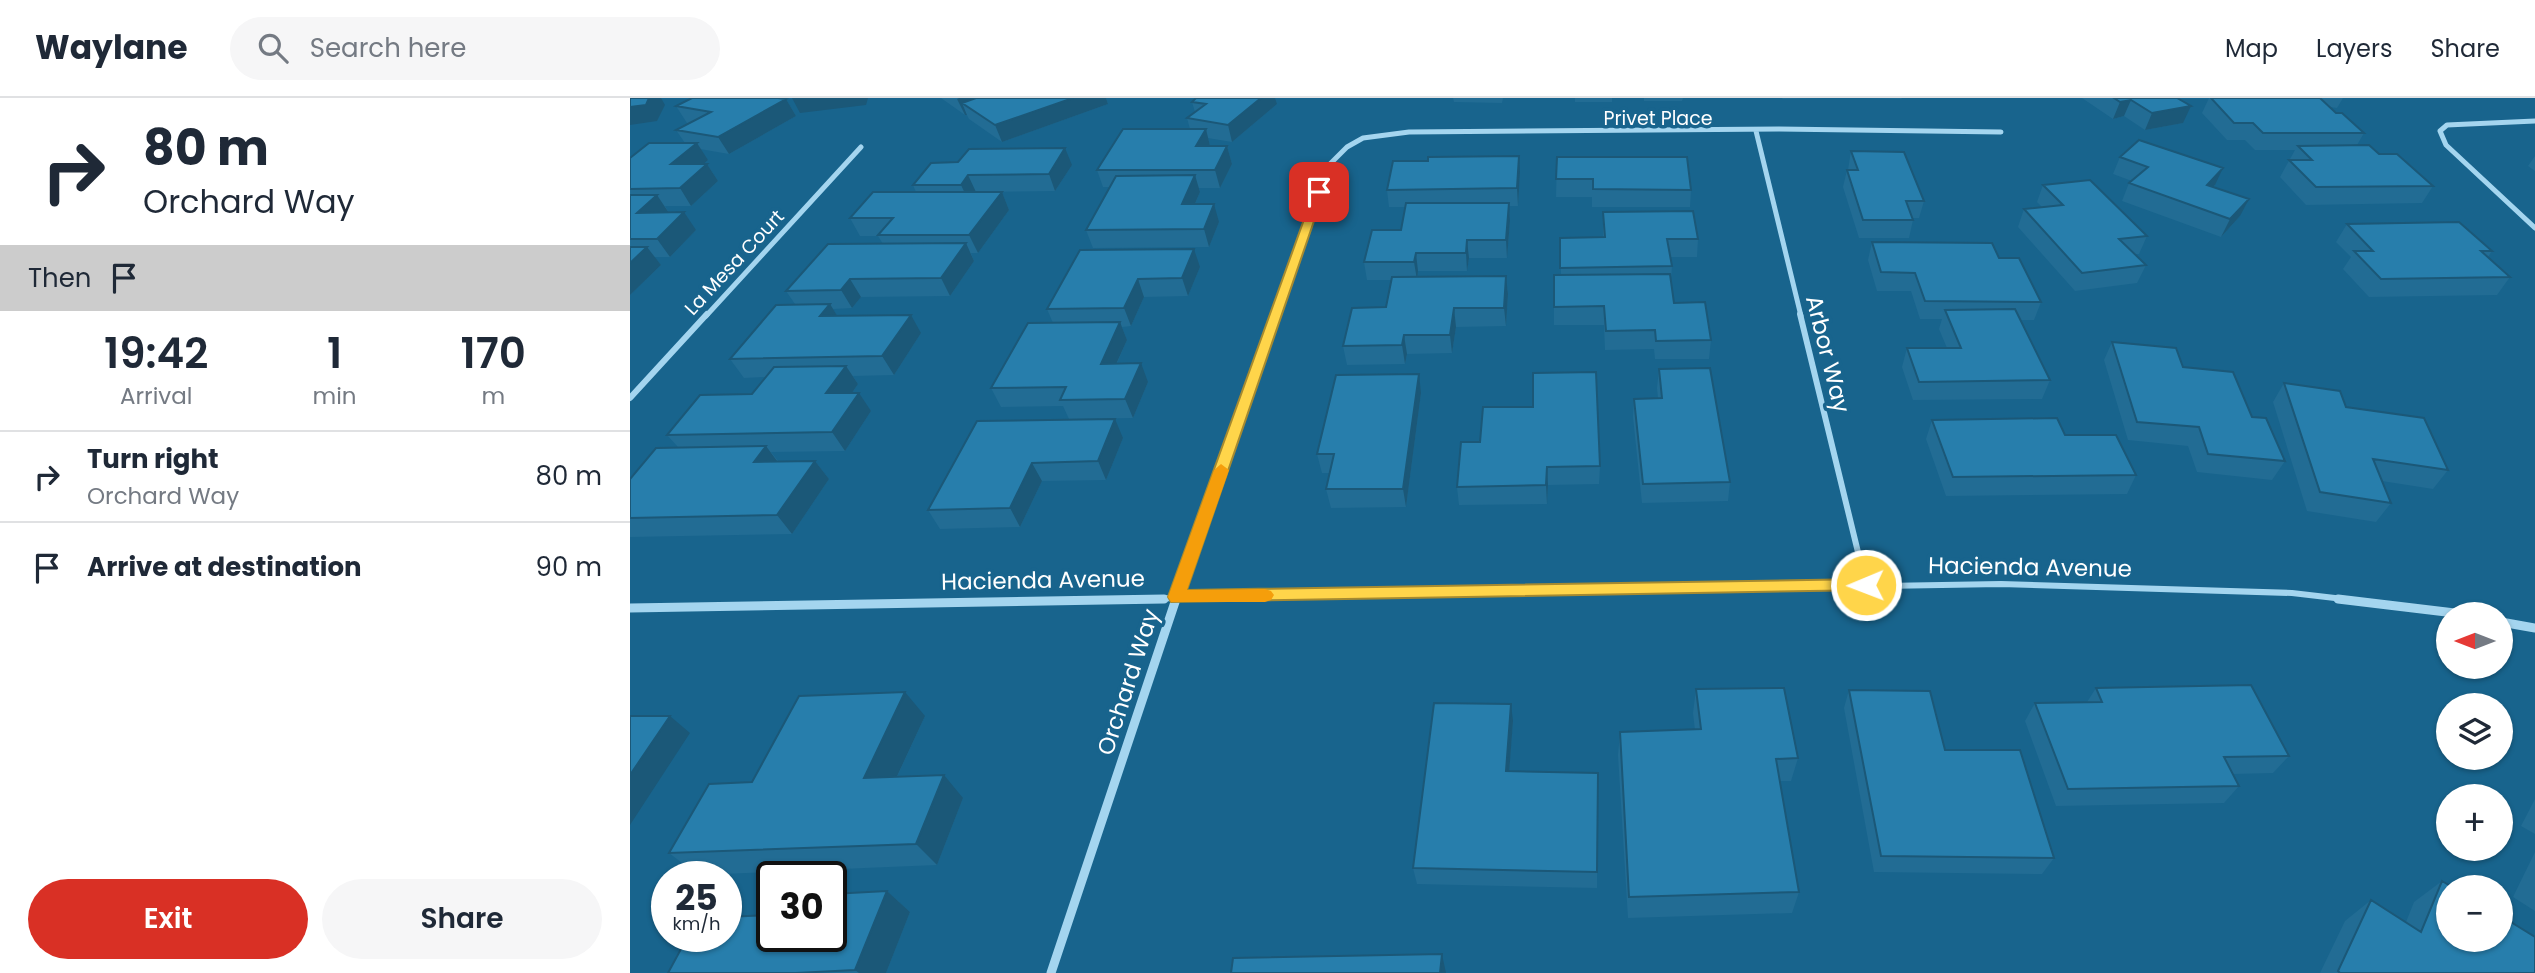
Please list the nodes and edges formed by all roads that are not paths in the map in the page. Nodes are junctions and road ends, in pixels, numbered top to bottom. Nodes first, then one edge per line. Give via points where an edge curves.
1 (2535, 121) edge
2 (1756, 131) junction
3 (2001, 132) dead end
4 (861, 147) dead end
5 (1328, 166) joint
6 (2535, 228) edge
7 (630, 398) edge
8 (1866, 585) junction
9 (1177, 597) junction
10 (630, 608) edge
11 (2436, 611) edge
12 (2513, 624) edge
13 (2535, 628) edge
14 (1051, 973) edge

1 - 6 street via 2447,125 2440,131 2446,145
2 - 3 street, Privet Place
2 - 5 street, Privet Place via 1409,132 1350,142
2 - 8 street, Arbor Way
4 - 7 street, La Mesa Court
5 - 9 street, Orchard Way
8 - 9 street, Hacienda Avenue
8 - 11 street, Hacienda Avenue via 2001,584 2292,593
9 - 10 street, Hacienda Avenue
9 - 14 street, Orchard Way
12 - 13 street

